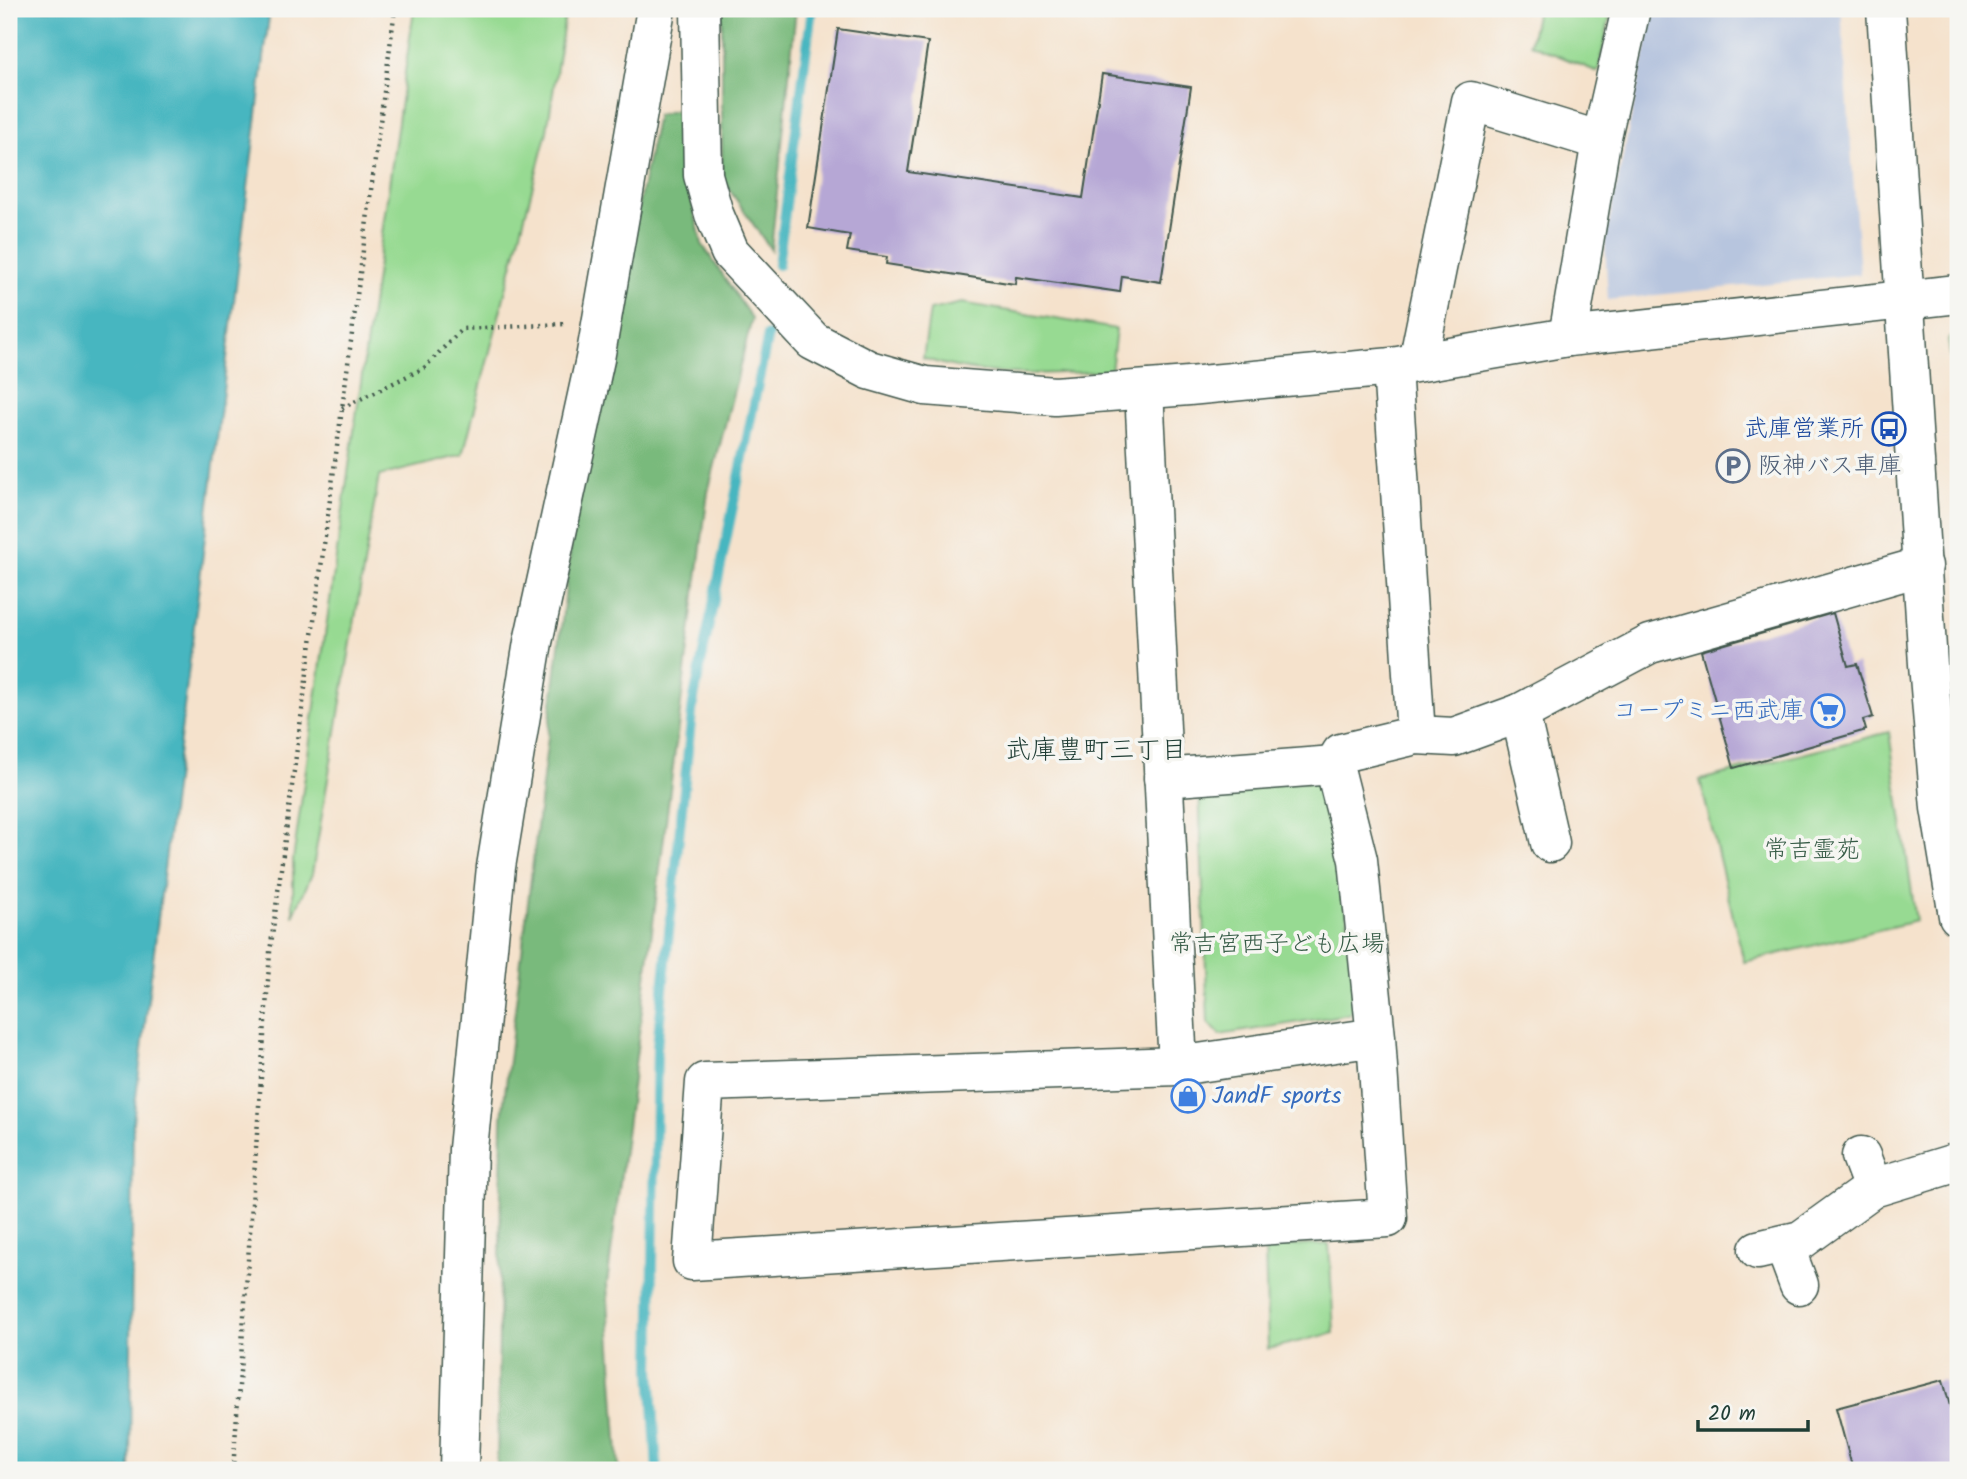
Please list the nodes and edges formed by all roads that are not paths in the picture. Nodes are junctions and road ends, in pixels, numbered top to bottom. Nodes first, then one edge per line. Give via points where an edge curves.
1 (656, 9) edge
2 (700, 9) edge
3 (1631, 9) edge
4 (1886, 9) edge
5 (1601, 141) junction
6 (1958, 294) edge
7 (1906, 301) junction
8 (1568, 337) junction
9 (1405, 364) junction
10 (1144, 390) junction
11 (1923, 566) junction
12 (1520, 713) junction
13 (1416, 735) junction
14 (1334, 765) junction
15 (1163, 778) junction
16 (1550, 843) dead end
17 (1958, 916) edge
18 (1376, 1037) junction
19 (1178, 1066) junction
20 (1958, 1162) edge
21 (1799, 1285) dead end
22 (460, 1470) edge

1 - 22 street via 601,324 533,642 496,867 468,1149
2 - 10 street via 703,174 714,214 730,252 813,341 869,370 925,386 1055,396
3 - 5 street
4 - 7 street
5 - 8 street
5 - 9 street via 1471,101
6 - 7 street
7 - 8 street
7 - 11 street
8 - 9 street
9 - 10 street
9 - 13 street
10 - 15 street
11 - 12 street via 1650,644
11 - 17 street via 1940,808
12 - 13 street via 1454,737
12 - 16 street
13 - 14 street via 1341,753
14 - 15 street
14 - 18 street via 1358,860
15 - 19 street
18 - 19 street
18 - 19 street via 1388,1217 692,1261 705,1082
20 - 21 street via 1867,1172 1801,1240 1771,1247

